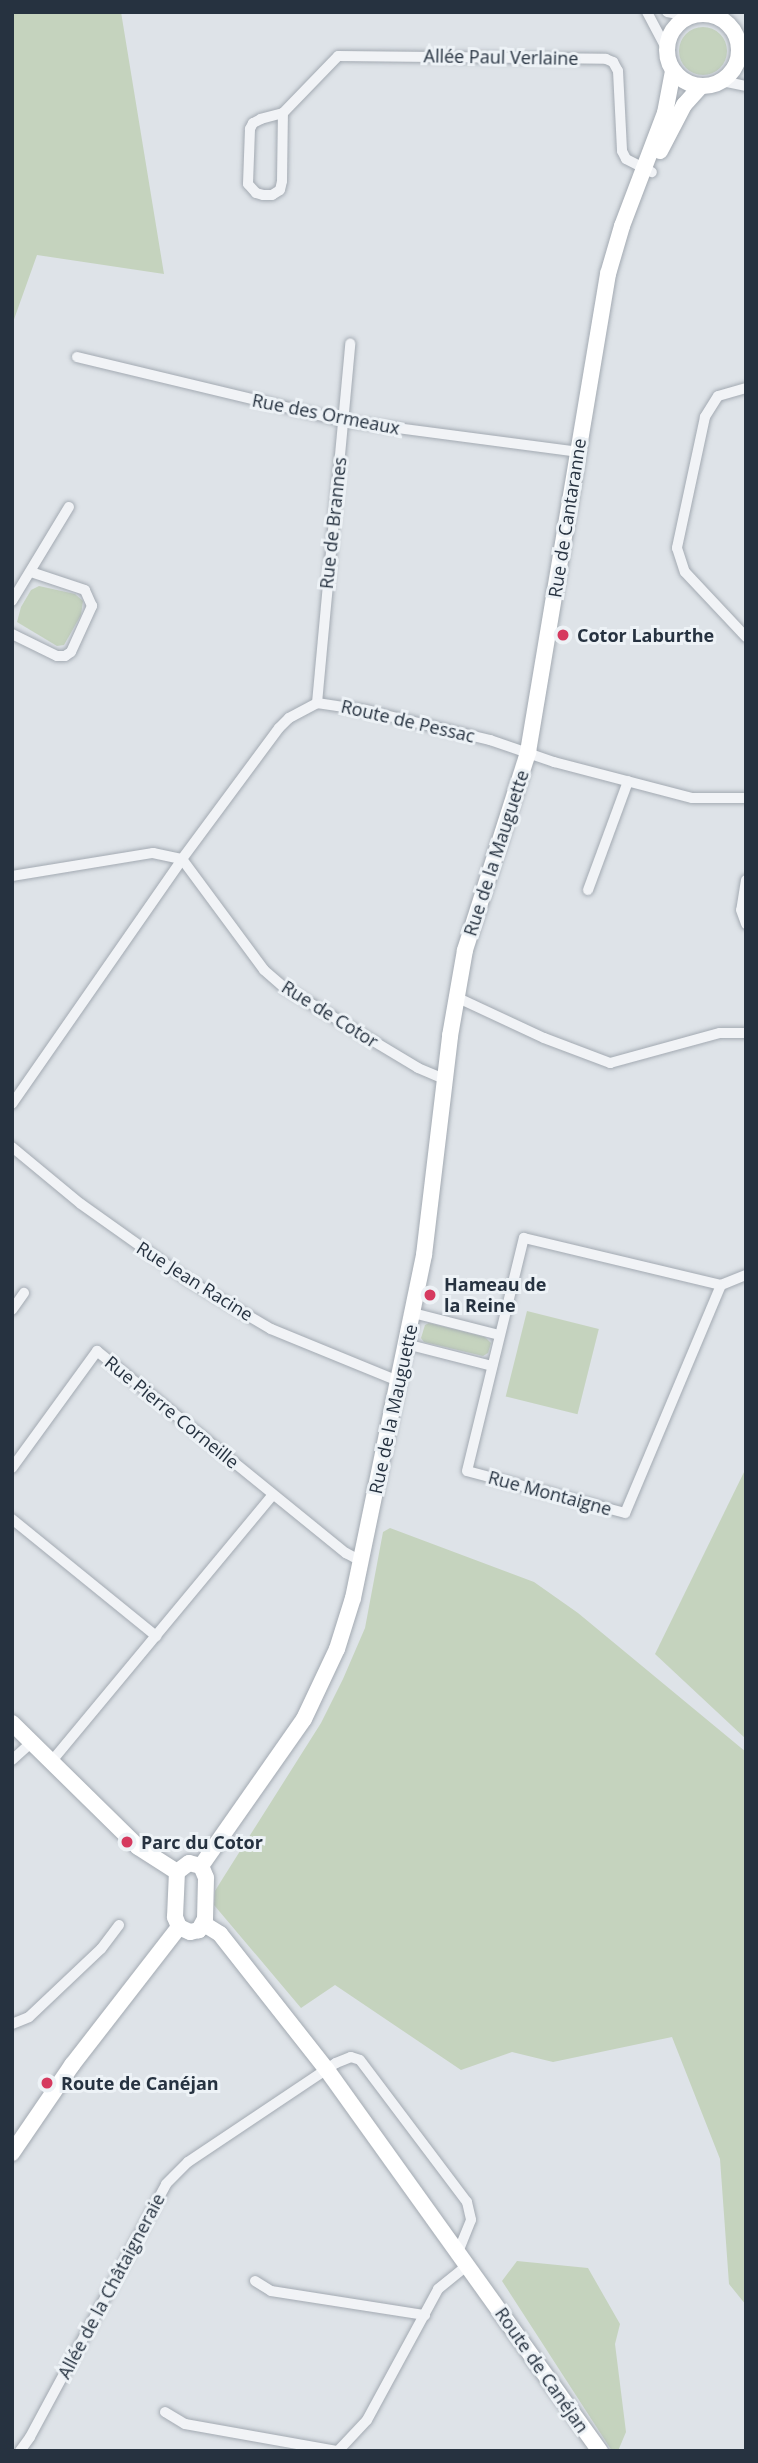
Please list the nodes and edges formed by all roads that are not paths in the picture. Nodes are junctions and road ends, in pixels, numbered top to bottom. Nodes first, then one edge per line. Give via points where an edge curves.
1 (648, 12) edge
2 (667, 12) edge
3 (734, 12) edge
4 (700, 14) edge
5 (734, 31) junction
6 (666, 48) junction
7 (742, 56) edge
8 (673, 71) junction
9 (722, 81) junction
10 (746, 86) edge
11 (700, 87) junction
12 (283, 113) junction
13 (648, 170) junction
14 (350, 344) dead end
15 (77, 357) dead end
16 (746, 388) edge
17 (344, 421) junction
18 (578, 452) junction
19 (69, 507) dead end
20 (30, 572) junction
21 (12, 601) edge
22 (12, 634) edge
23 (746, 637) edge
24 (317, 703) junction
25 (528, 752) junction
26 (628, 782) junction
27 (746, 798) edge
28 (182, 859) junction
29 (12, 876) edge
30 (746, 880) edge
31 (588, 890) dead end
32 (746, 924) edge
33 (456, 998) junction
34 (746, 1033) edge
35 (446, 1080) junction
36 (12, 1104) edge
37 (12, 1147) edge
38 (746, 1275) edge
39 (721, 1285) junction
40 (24, 1293) dead end
41 (12, 1310) edge
42 (413, 1313) junction
43 (499, 1335) junction
44 (406, 1344) junction
45 (492, 1366) junction
46 (398, 1381) junction
47 (12, 1468) edge
48 (273, 1495) junction
49 (12, 1519) edge
50 (361, 1561) junction
51 (156, 1636) junction
52 (12, 1723) edge
53 (31, 1743) junction
54 (12, 1760) edge
55 (51, 1762) junction
56 (201, 1866) junction
57 (177, 1872) junction
58 (204, 1924) junction
59 (119, 1925) dead end
60 (179, 1927) junction
61 (12, 2024) edge
62 (327, 2070) junction
63 (12, 2153) edge
64 (463, 2259) junction
65 (255, 2281) dead end
66 (425, 2315) junction
67 (165, 2412) dead end
68 (20, 2451) edge
69 (338, 2451) edge
70 (600, 2451) edge

1 - 6 street
2 - 4 street
3 - 5 street
4 - 5 street via 721,19
4 - 6 street via 673,29
5 - 7 street
6 - 8 street
7 - 9 street
8 - 11 street
8 - 13 street, Rue de Cantaranne
9 - 10 street
9 - 11 street
11 - 13 street, Rue de Cantaranne via 684,105
12 - 12 street, Allée Paul Verlaine via 280,190 256,193 248,184 250,129 261,119
12 - 13 street, Allée Paul Verlaine via 345,54 606,59 614,62 618,71 622,151 626,159
13 - 18 street, Rue de Cantaranne via 601,326
14 - 17 street, Rue de Brannes
15 - 17 street, Rue des Ormeaux
16 - 23 street via 718,396 705,417 677,548 685,572
17 - 18 street, Rue des Ormeaux
17 - 24 street, Rue de Brannes
18 - 25 street, Rue de Cantaranne
19 - 20 street
20 - 21 street
20 - 22 street via 85,590 92,606 65,656
24 - 25 street, Route de Pessac via 376,713
24 - 28 street, Route de Pessac via 279,728
25 - 26 street, Route de Pessac
25 - 33 street, Rue de la Mauguette via 472,924
26 - 27 street, Route de Pessac via 692,797
26 - 31 street
28 - 29 street via 153,853
28 - 35 street, Rue de Cotor via 264,970 285,988
28 - 36 street, Route de Pessac
30 - 32 street via 741,910
33 - 34 street via 610,1063 720,1033
33 - 35 street, Rue de la Mauguette
35 - 42 street, Rue de la Mauguette via 431,1214
37 - 46 street, Rue Jean Racine via 81,1204 188,1280 271,1329
38 - 39 street
39 - 43 street, Rue Montaigne via 524,1238
39 - 45 street, Rue Montaigne via 625,1513 467,1471
40 - 41 street
42 - 43 street
42 - 44 street, Rue de la Mauguette
43 - 45 street, Rue Montaigne
44 - 45 street
44 - 46 street, Rue de la Mauguette
46 - 50 street, Rue de la Mauguette
47 - 48 street, Rue Pierre Corneille via 97,1351
48 - 50 street, Rue Pierre Corneille
48 - 51 street
49 - 51 street
50 - 56 street, Rue de la Mauguette via 337,1649 316,1698
51 - 55 street
52 - 53 street
53 - 54 street
53 - 55 street
55 - 57 street via 138,1847
56 - 57 street via 185,1864
56 - 58 street via 206,1878
57 - 60 street via 175,1917
58 - 60 street via 195,1931
58 - 62 street, Route de Canéjan via 220,1934
59 - 61 street via 101,1949 29,2017
60 - 63 street via 72,2065
62 - 64 street, Route de Canéjan
62 - 64 street, Allée de la Châtaigneraie via 351,2057 360,2060 467,2203 471,2220
62 - 68 street, Allée de la Châtaigneraie via 188,2162 166,2183
64 - 66 street
64 - 70 street, Route de Canéjan
65 - 66 street via 271,2291
66 - 69 street via 367,2420
67 - 69 street via 185,2424

